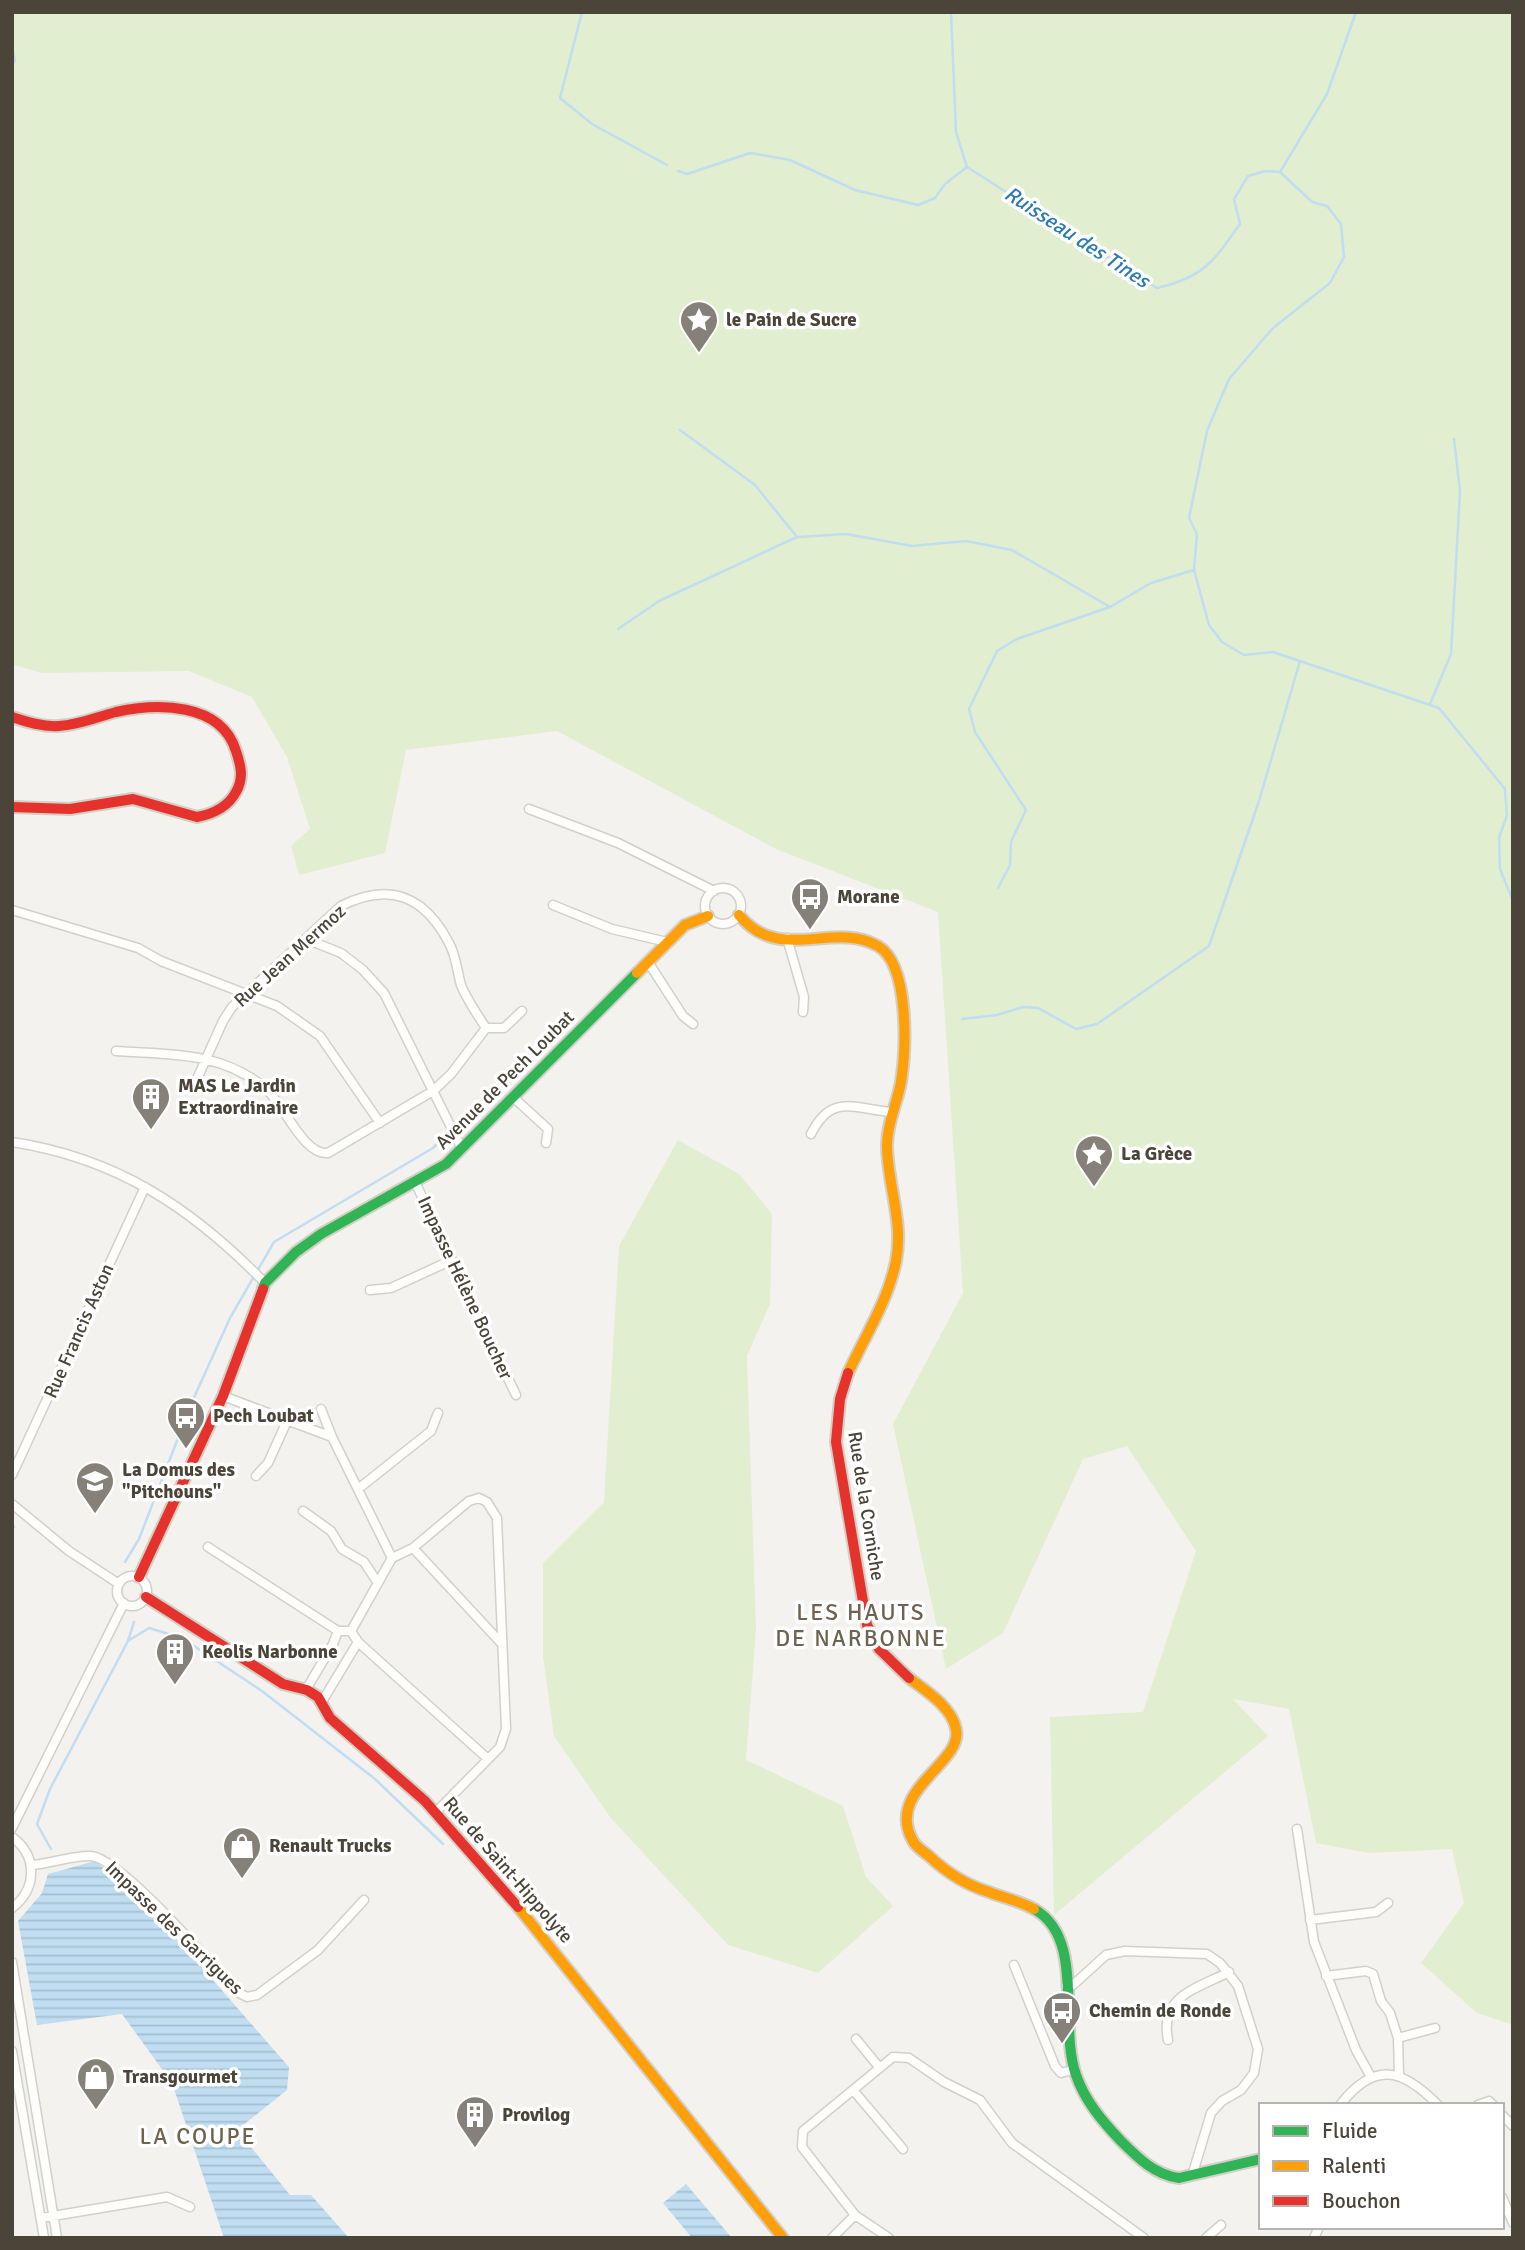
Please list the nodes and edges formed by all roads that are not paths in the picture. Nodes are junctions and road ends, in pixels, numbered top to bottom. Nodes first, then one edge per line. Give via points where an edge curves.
1 (12, 717) edge
2 (12, 807) edge
3 (529, 809) dead end
4 (713, 891) junction
5 (553, 905) dead end
6 (12, 910) edge
7 (739, 915) junction
8 (708, 916) junction
9 (787, 938) junction
10 (306, 939) junction
11 (667, 942) junction
12 (648, 962) junction
13 (246, 993) junction
14 (522, 1011) dead end
15 (803, 1012) dead end
16 (693, 1024) dead end
17 (486, 1028) junction
18 (116, 1052) dead end
19 (208, 1057) junction
20 (192, 1090) dead end
21 (433, 1091) junction
22 (514, 1098) junction
23 (890, 1112) junction
24 (380, 1124) junction
25 (811, 1134) dead end
26 (12, 1142) edge
27 (546, 1143) dead end
28 (462, 1149) junction
29 (415, 1182) junction
30 (145, 1187) junction
31 (452, 1260) junction
32 (262, 1279) junction
33 (370, 1290) dead end
34 (516, 1395) dead end
35 (223, 1396) junction
36 (321, 1409) dead end
37 (438, 1413) dead end
38 (287, 1422) junction
39 (332, 1437) junction
40 (12, 1475) edge
41 (256, 1476) dead end
42 (358, 1489) junction
43 (12, 1504) edge
44 (303, 1511) dead end
45 (208, 1547) dead end
46 (413, 1548) junction
47 (392, 1558) junction
48 (139, 1577) junction
49 (378, 1583) junction
50 (119, 1584) junction
51 (146, 1597) junction
52 (124, 1603) junction
53 (351, 1631) junction
54 (338, 1632) junction
55 (358, 1642) junction
56 (502, 1644) junction
57 (307, 1688) junction
58 (323, 1700) junction
59 (488, 1759) junction
60 (436, 1812) junction
61 (12, 1828) edge
62 (1297, 1829) dead end
63 (12, 1837) edge
64 (31, 1865) junction
65 (364, 1900) dead end
66 (1388, 1903) dead end
67 (12, 1908) edge
68 (1310, 1920) junction
69 (12, 1962) edge
70 (1014, 1965) dead end
71 (1229, 1972) junction
72 (1326, 1976) junction
73 (1066, 1986) junction
74 (1435, 2028) dead end
75 (1398, 2038) junction
76 (856, 2039) dead end
77 (1168, 2040) dead end
78 (12, 2050) edge
79 (879, 2067) junction
80 (1072, 2070) junction
81 (1399, 2074) junction
82 (1371, 2077) junction
83 (853, 2090) junction
84 (1342, 2103) edge
85 (1436, 2103) edge
86 (903, 2149) dead end
87 (1259, 2159) edge
88 (1192, 2176) junction
89 (1504, 2202) edge
90 (190, 2207) dead end
91 (855, 2214) junction
92 (54, 2216) junction
93 (41, 2218) junction
94 (1513, 2223) edge
95 (1221, 2225) dead end
96 (44, 2238) edge
97 (57, 2238) edge
98 (783, 2238) edge
99 (832, 2238) edge
100 (890, 2238) edge
101 (1144, 2238) edge
102 (1206, 2238) edge

1 - 2 street via 58,726 120,711 173,706 196,710 227,734 242,768 240,782 226,805 199,817 178,817 136,799 67,809 29,803
3 - 4 street via 618,843
4 - 7 street via 724,888 734,892 740,900
4 - 8 street via 705,905
5 - 11 street via 612,929
6 - 13 street via 138,948
7 - 8 street via 724,924
7 - 9 street, Rue de la Corniche via 752,930
8 - 11 street, Avenue de Pech Loubat via 685,925
9 - 15 street via 804,997
9 - 23 street, Rue de la Corniche via 867,941 888,953 897,966 901,1082
10 - 13 street, Rue Jean Mermoz
10 - 17 street, Rue Jean Mermoz via 341,906 363,895 394,893 419,904 450,944 462,985
10 - 21 street via 341,953 384,993
11 - 12 street, Avenue de Pech Loubat
12 - 16 street
12 - 22 street, Avenue de Pech Loubat
13 - 19 street, Rue Jean Mermoz via 223,1021
13 - 24 street via 277,1006 320,1036
14 - 17 street via 504,1028
17 - 21 street
18 - 19 street
19 - 20 street, Rue Jean Mermoz
19 - 24 street via 263,1086 316,1152 328,1153
21 - 24 street
21 - 28 street
22 - 27 street via 548,1129
22 - 28 street, Avenue de Pech Loubat
23 - 25 street via 835,1107 820,1116
23 - 73 street, Rue de la Corniche via 887,1152 898,1226 897,1258 890,1284 851,1361 840,1391 836,1423 867,1625 878,1649 948,1713 957,1730 949,1754 915,1787 908,1804 912,1842 967,1882 1031,1905 1043,1915 1056,1928 1065,1948
26 - 30 street via 74,1156
28 - 29 street, Avenue de Pech Loubat
29 - 31 street, Impasse Hélène Boucher
29 - 32 street, Avenue de Pech Loubat via 321,1234
30 - 32 street via 212,1232
30 - 40 street, Rue Francis Aston
31 - 33 street via 391,1288
31 - 34 street, Impasse Hélène Boucher
32 - 35 street, Avenue de Pech Loubat
35 - 38 street
35 - 48 street, Avenue de Pech Loubat
36 - 39 street
37 - 42 street via 431,1431
38 - 39 street
38 - 41 street via 268,1463
39 - 42 street
42 - 47 street
43 - 50 street via 69,1551
44 - 49 street via 331,1531 342,1549 364,1562
45 - 54 street
46 - 47 street
46 - 56 street
46 - 56 street via 469,1502 478,1498 487,1502 497,1518
47 - 49 street
48 - 50 street via 125,1578
48 - 51 street
49 - 53 street
50 - 52 street via 117,1593
51 - 52 street via 134,1606
51 - 57 street, Rue de Saint-Hippolyte via 283,1684
52 - 61 street
53 - 54 street
53 - 55 street
54 - 57 street
55 - 58 street
55 - 59 street
56 - 59 street via 506,1729 500,1747
57 - 58 street, Rue de Saint-Hippolyte
58 - 60 street, Rue de Saint-Hippolyte via 330,1718
59 - 60 street
60 - 98 street, Rue de Saint-Hippolyte via 582,1983 715,2158
62 - 68 street
63 - 64 street
64 - 65 street, Impasse des Garrigues via 90,1856 106,1860 247,1997 257,1995 317,1950
64 - 67 street via 28,1891
66 - 68 street via 1376,1912
68 - 72 street
69 - 92 street
70 - 80 street via 1055,2066 1061,2073
71 - 73 street via 1207,1954 1114,1952
71 - 77 street via 1177,1999 1168,2009 1164,2022
71 - 88 street via 1258,2049 1254,2073 1241,2090 1211,2113
72 - 75 street via 1374,1974
72 - 82 street
73 - 80 street, Rue de la Corniche
74 - 75 street
75 - 81 street
76 - 79 street
78 - 93 street
79 - 83 street
79 - 101 street via 892,2057 909,2058 979,2100 1012,2143
80 - 88 street, Rue de la Corniche via 1084,2098 1103,2124 1152,2170 1166,2177
81 - 82 street
81 - 85 street
82 - 84 street
83 - 86 street
83 - 91 street via 803,2132 802,2147
87 - 88 street, Rue de la Corniche
89 - 94 street
90 - 92 street via 167,2197
91 - 99 street
91 - 100 street
92 - 93 street
92 - 97 street
93 - 96 street
95 - 102 street

